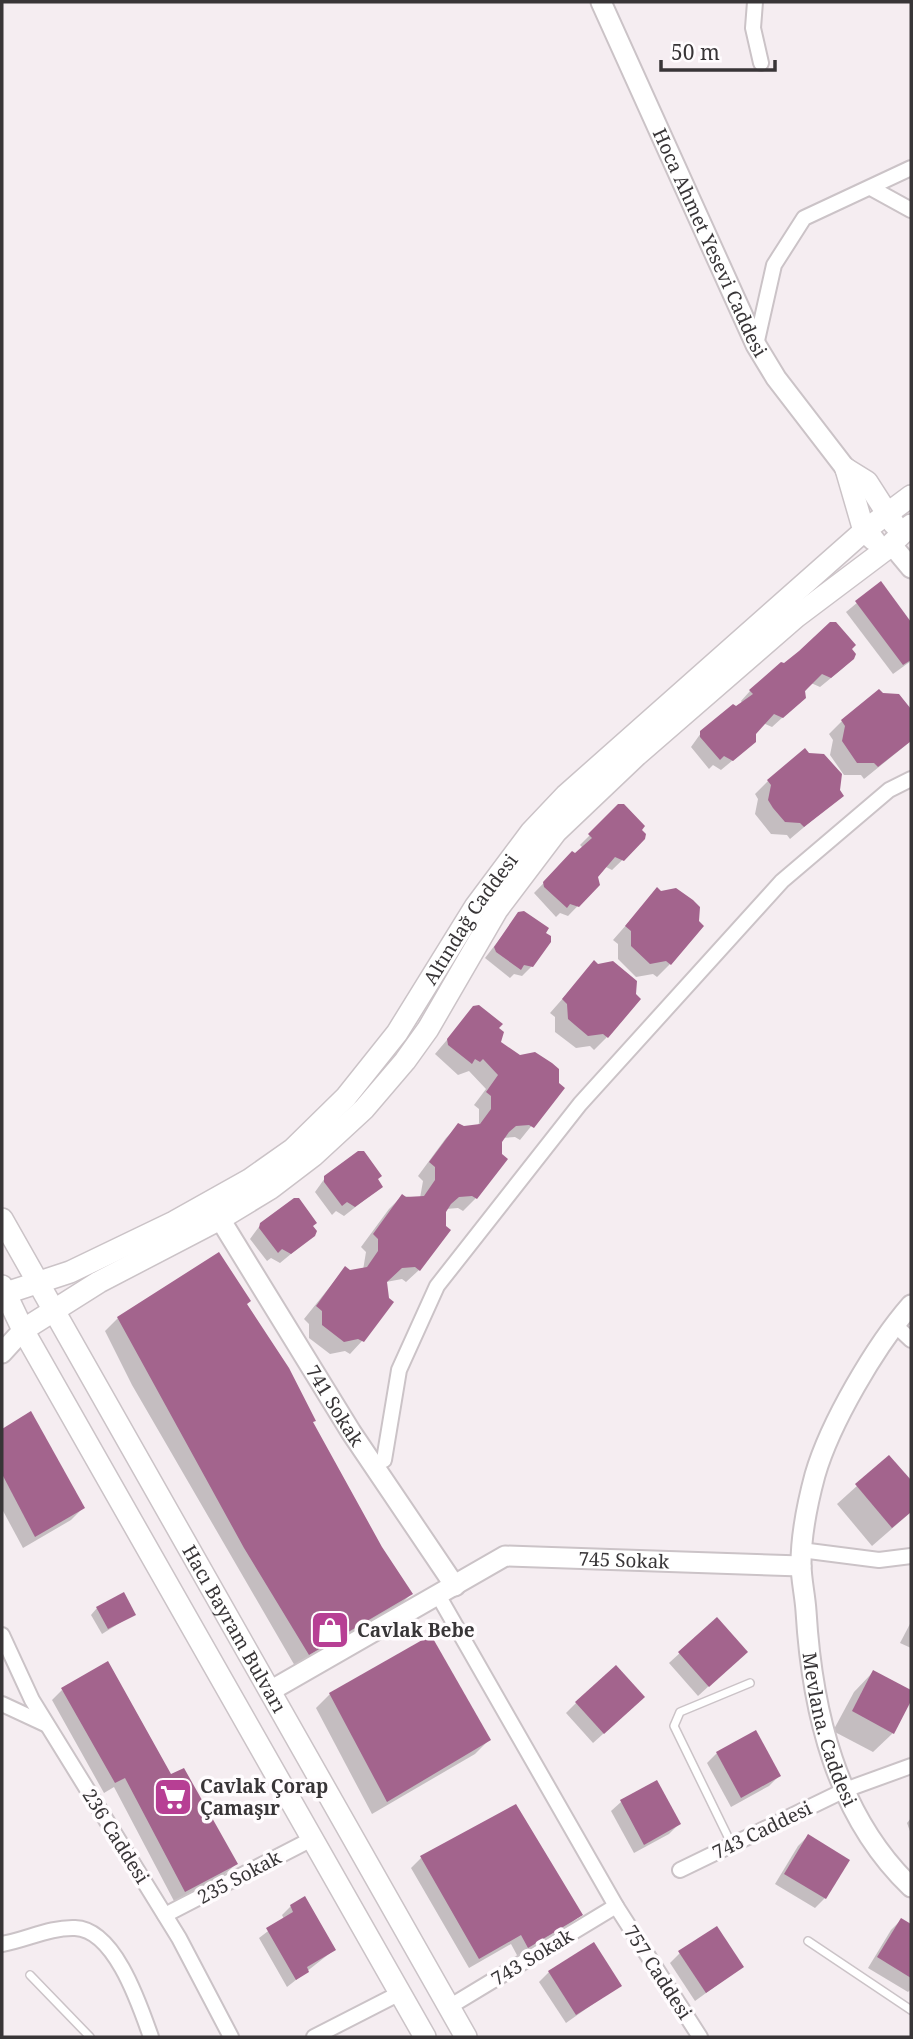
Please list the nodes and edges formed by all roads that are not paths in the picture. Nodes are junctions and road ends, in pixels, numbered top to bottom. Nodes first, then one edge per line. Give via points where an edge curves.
1 (601, 2) edge
2 (755, 2) edge
3 (761, 63) dead end
4 (911, 168) edge
5 (871, 188) junction
6 (911, 210) edge
7 (756, 345) junction
8 (846, 469) junction
9 (911, 496) edge
10 (888, 514) junction
11 (864, 531) junction
12 (897, 539) edge
13 (911, 568) edge
14 (911, 779) edge
15 (2, 1219) edge
16 (220, 1219) junction
17 (40, 1282) junction
18 (3, 1293) edge
19 (911, 1305) edge
20 (55, 1310) junction
21 (895, 1325) junction
22 (23, 1330) junction
23 (911, 1340) edge
24 (2, 1353) edge
25 (384, 1460) dead end
26 (911, 1556) edge
27 (801, 1558) junction
28 (446, 1590) junction
29 (2, 1634) edge
30 (750, 1683) dead end
31 (270, 1691) junction
32 (4, 1708) edge
33 (47, 1725) junction
34 (911, 1766) edge
35 (845, 1790) junction
36 (312, 1839) junction
37 (732, 1845) junction
38 (680, 1870) dead end
39 (911, 1887) edge
40 (615, 1906) junction
41 (165, 1916) junction
42 (808, 1941) dead end
43 (2, 1944) edge
44 (30, 1975) dead end
45 (400, 1993) junction
46 (449, 2007) junction
47 (911, 2010) edge
48 (90, 2037) edge
49 (152, 2037) edge
50 (231, 2037) edge
51 (314, 2037) edge
52 (425, 2037) edge
53 (466, 2037) edge
54 (700, 2037) edge

1 - 7 street, Hoca Ahmet Yesevi Caddesi
2 - 3 street via 753,28
4 - 5 street
5 - 6 street
5 - 7 street via 804,218 774,265
7 - 8 street, Hoca Ahmet Yesevi Caddesi
8 - 10 main road, Hoca Ahmet Yesevi Caddesi via 867,482
8 - 11 main road, Hoca Ahmet Yesevi Caddesi
9 - 10 main road, Altındağ Caddesi
10 - 11 main road, Altındağ Caddesi
10 - 12 main road, Hoca Ahmet Yesevi Caddesi
11 - 12 main road
11 - 17 main road, Altındağ Caddesi via 548,814 488,888 397,1033 346,1097 293,1149 174,1222
12 - 13 street
12 - 16 main road, Altındağ Caddesi via 796,617 577,809 512,887 428,1028 379,1093 293,1172
14 - 25 street via 889,790 782,881 580,1104 437,1286 399,1370
15 - 17 main road, Hacı Bayram Bulvarı
16 - 20 main road, Altındağ Caddesi
16 - 28 street, 741 Sokak
17 - 18 main road, Altındağ Caddesi
17 - 20 main road, Hacı Bayram Bulvarı
18 - 22 main road, Hacı Bayram Bulvarı
19 - 21 street, Mevlana. Caddesi
20 - 22 main road, Altındağ Caddesi
20 - 31 main road, Hacı Bayram Bulvarı
21 - 23 street
21 - 27 street, Mevlana. Caddesi via 849,1399 822,1455
22 - 24 street
22 - 36 main road, Hacı Bayram Bulvarı
26 - 27 street, 745 Sokak
27 - 28 street, 745 Sokak via 505,1556
27 - 35 street, Mevlana. Caddesi via 814,1692
28 - 31 street, 745 Sokak
28 - 40 street, 757 Caddesi
29 - 33 street, 236 Caddesi
30 - 37 lane via 680,1712 674,1727
31 - 46 main road, Hacı Bayram Bulvarı
32 - 33 street
33 - 41 street, 236 Caddesi
34 - 35 street, 743 Caddesi
35 - 37 street, 743 Caddesi
35 - 39 street, Mevlana. Caddesi via 863,1825
36 - 41 street, 235 Sokak
36 - 45 main road, Hacı Bayram Bulvarı
37 - 38 street, 743 Caddesi
40 - 46 street, 743 Sokak
40 - 54 street, 757 Caddesi
41 - 50 street, 236 Caddesi
42 - 47 lane
43 - 49 street via 77,1927 98,1937 119,1960
44 - 48 lane
45 - 51 street
45 - 52 main road, Hacı Bayram Bulvarı
46 - 53 main road, Hacı Bayram Bulvarı

